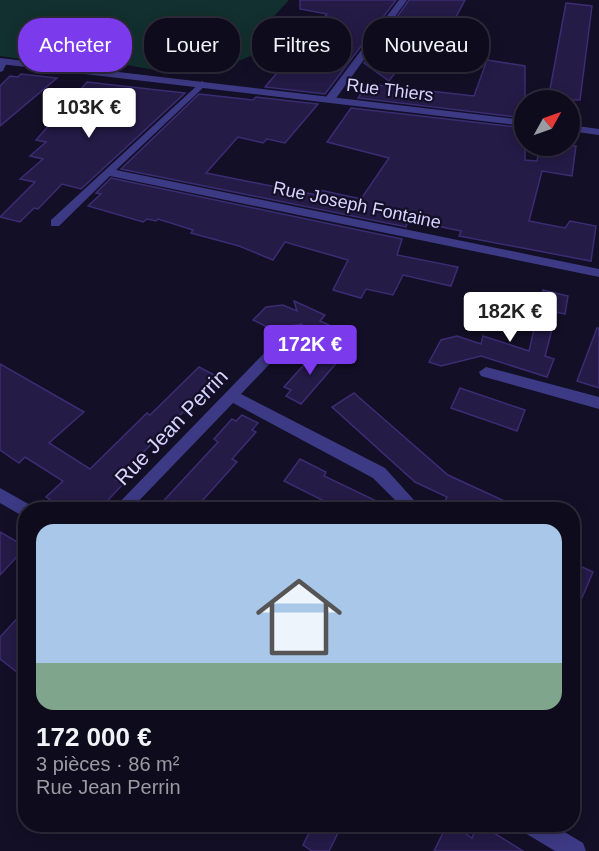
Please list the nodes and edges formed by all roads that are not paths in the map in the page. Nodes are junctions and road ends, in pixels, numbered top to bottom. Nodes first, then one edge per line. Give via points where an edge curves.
1 (403, 0) edge
2 (1, 64) edge
3 (202, 84) junction
4 (330, 99) junction
5 (514, 122) edge
6 (580, 130) edge
7 (599, 132) edge
8 (108, 172) junction
9 (55, 223) dead end
10 (599, 273) edge
11 (278, 347) dead end
12 (486, 372) dead end
13 (231, 394) junction
14 (599, 404) edge
15 (0, 495) edge
16 (128, 502) edge
17 (407, 502) edge
18 (18, 506) edge
19 (544, 832) edge
20 (575, 851) edge

1 - 4 street
2 - 3 street, Rue Thiers
3 - 4 street, Rue Thiers
3 - 8 street
4 - 5 street, Rue Thiers
6 - 7 street
8 - 9 street
8 - 10 street, Rue Joseph Fontaine
11 - 13 street, Rue Jean Perrin
12 - 14 street
13 - 16 street, Rue Jean Perrin
13 - 17 street via 379,473
15 - 18 street
19 - 20 street

